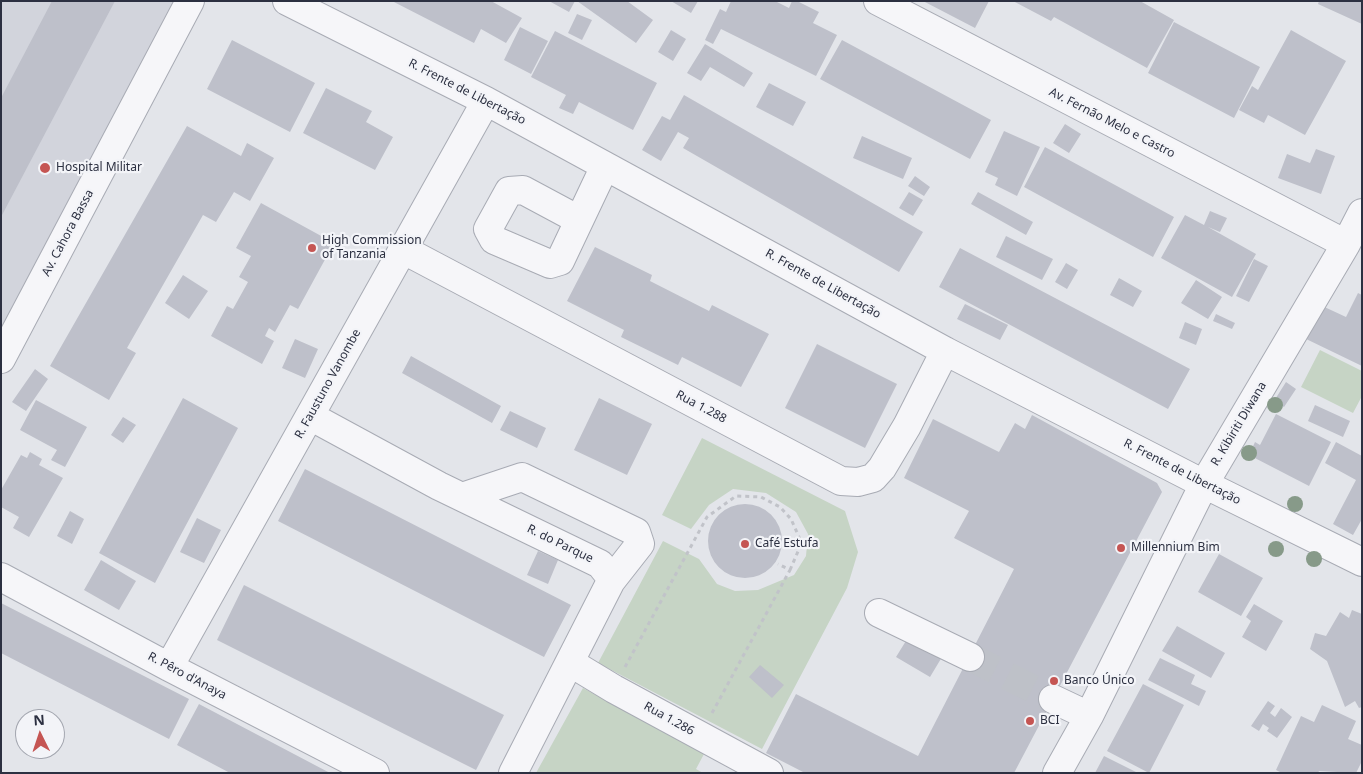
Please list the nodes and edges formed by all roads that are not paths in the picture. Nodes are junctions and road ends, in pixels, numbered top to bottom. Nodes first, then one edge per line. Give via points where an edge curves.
1 (190, 1) edge
2 (287, 1) edge
3 (878, 1) edge
4 (486, 101) junction
5 (605, 166) junction
6 (1362, 213) edge
7 (578, 220) dead end
8 (1346, 244) junction
9 (402, 249) junction
10 (945, 351) junction
11 (1, 359) edge
12 (310, 416) junction
13 (1204, 484) junction
14 (462, 496) junction
15 (1362, 562) edge
16 (1, 577) edge
17 (611, 581) junction
18 (879, 613) dead end
19 (970, 657) tunnel mouth
20 (571, 663) junction
21 (168, 667) junction
22 (1053, 699) tunnel mouth
23 (1089, 716) junction
24 (375, 773) edge
25 (513, 773) edge
26 (770, 773) edge
27 (1056, 773) edge

1 - 11 street, Av. Cahora Bassa
2 - 4 street, R. Frente de Libertação
3 - 8 street, Av. Fernão Melo e Castro
4 - 5 street, R. Frente de Libertação
4 - 9 street, R. Faustuno Vanombe
5 - 7 street
5 - 10 street, R. Frente de Libertação
6 - 8 street, R. Kibiriti Diwana
8 - 13 street, R. Kibiriti Diwana
9 - 10 street, Rua 1.288 via 842,481 858,482 873,478 882,468
9 - 12 street, R. Faustuno Vanombe
10 - 13 street, R. Frente de Libertação
12 - 14 street, R. do Parque
12 - 21 street, R. Faustuno Vanombe
13 - 15 street, R. Frente de Libertação
13 - 23 street, R. Kibiriti Diwana
14 - 17 street, R. do Parque via 600,564
14 - 17 street via 522,477 636,532 640,544
16 - 21 street, R. Pêro d'Anaya
17 - 20 street
18 - 19 street
20 - 25 street
20 - 26 street, Rua 1.286
21 - 24 street, R. Pêro d'Anaya
22 - 23 street
23 - 27 street, R. Kibiriti Diwana

